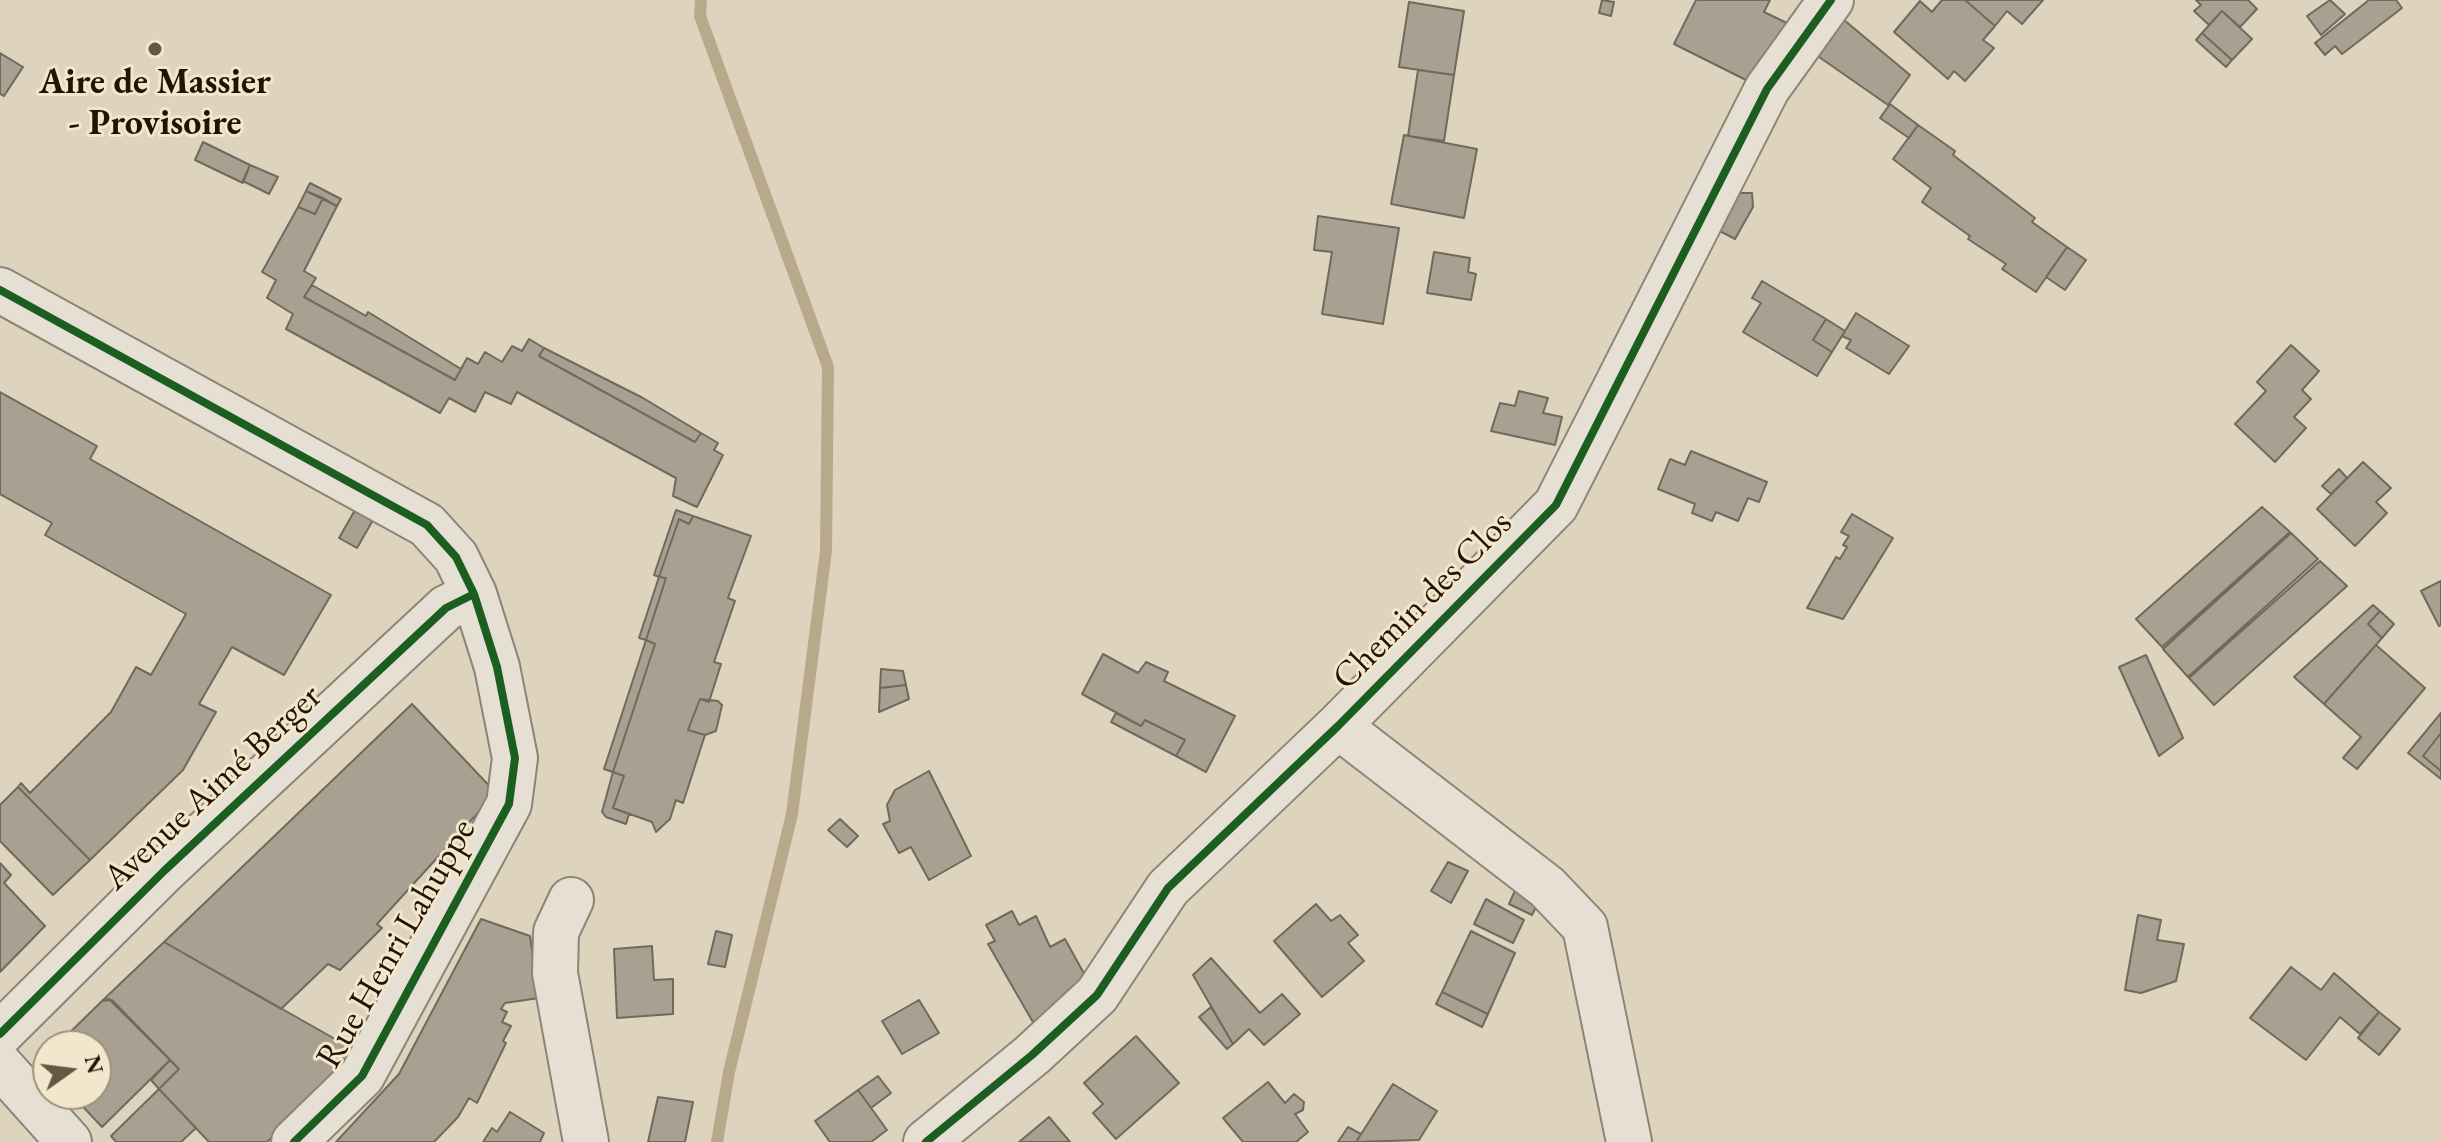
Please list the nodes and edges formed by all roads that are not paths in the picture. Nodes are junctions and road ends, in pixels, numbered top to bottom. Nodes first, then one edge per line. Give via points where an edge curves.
1 (1831, 0) edge
2 (0, 290) edge
3 (474, 594) junction
4 (1338, 726) junction
5 (571, 900) dead end
6 (0, 1034) edge
7 (0, 1065) edge
8 (69, 1142) edge
9 (294, 1142) edge
10 (586, 1142) edge
11 (926, 1142) edge
12 (1629, 1142) edge

1 - 4 street, Chemin des Clos via 1767,89 1556,505
2 - 3 street via 427,525 456,557
3 - 6 street, Avenue Aimé Berger via 446,608 164,871
3 - 9 street, Rue Henri Lahuppe via 497,667 515,758 509,804 362,1076
4 - 11 street, Chemin des Clos via 1168,888 1097,995
4 - 12 street via 1547,887 1585,927
5 - 10 street via 556,932 555,973
7 - 8 street

